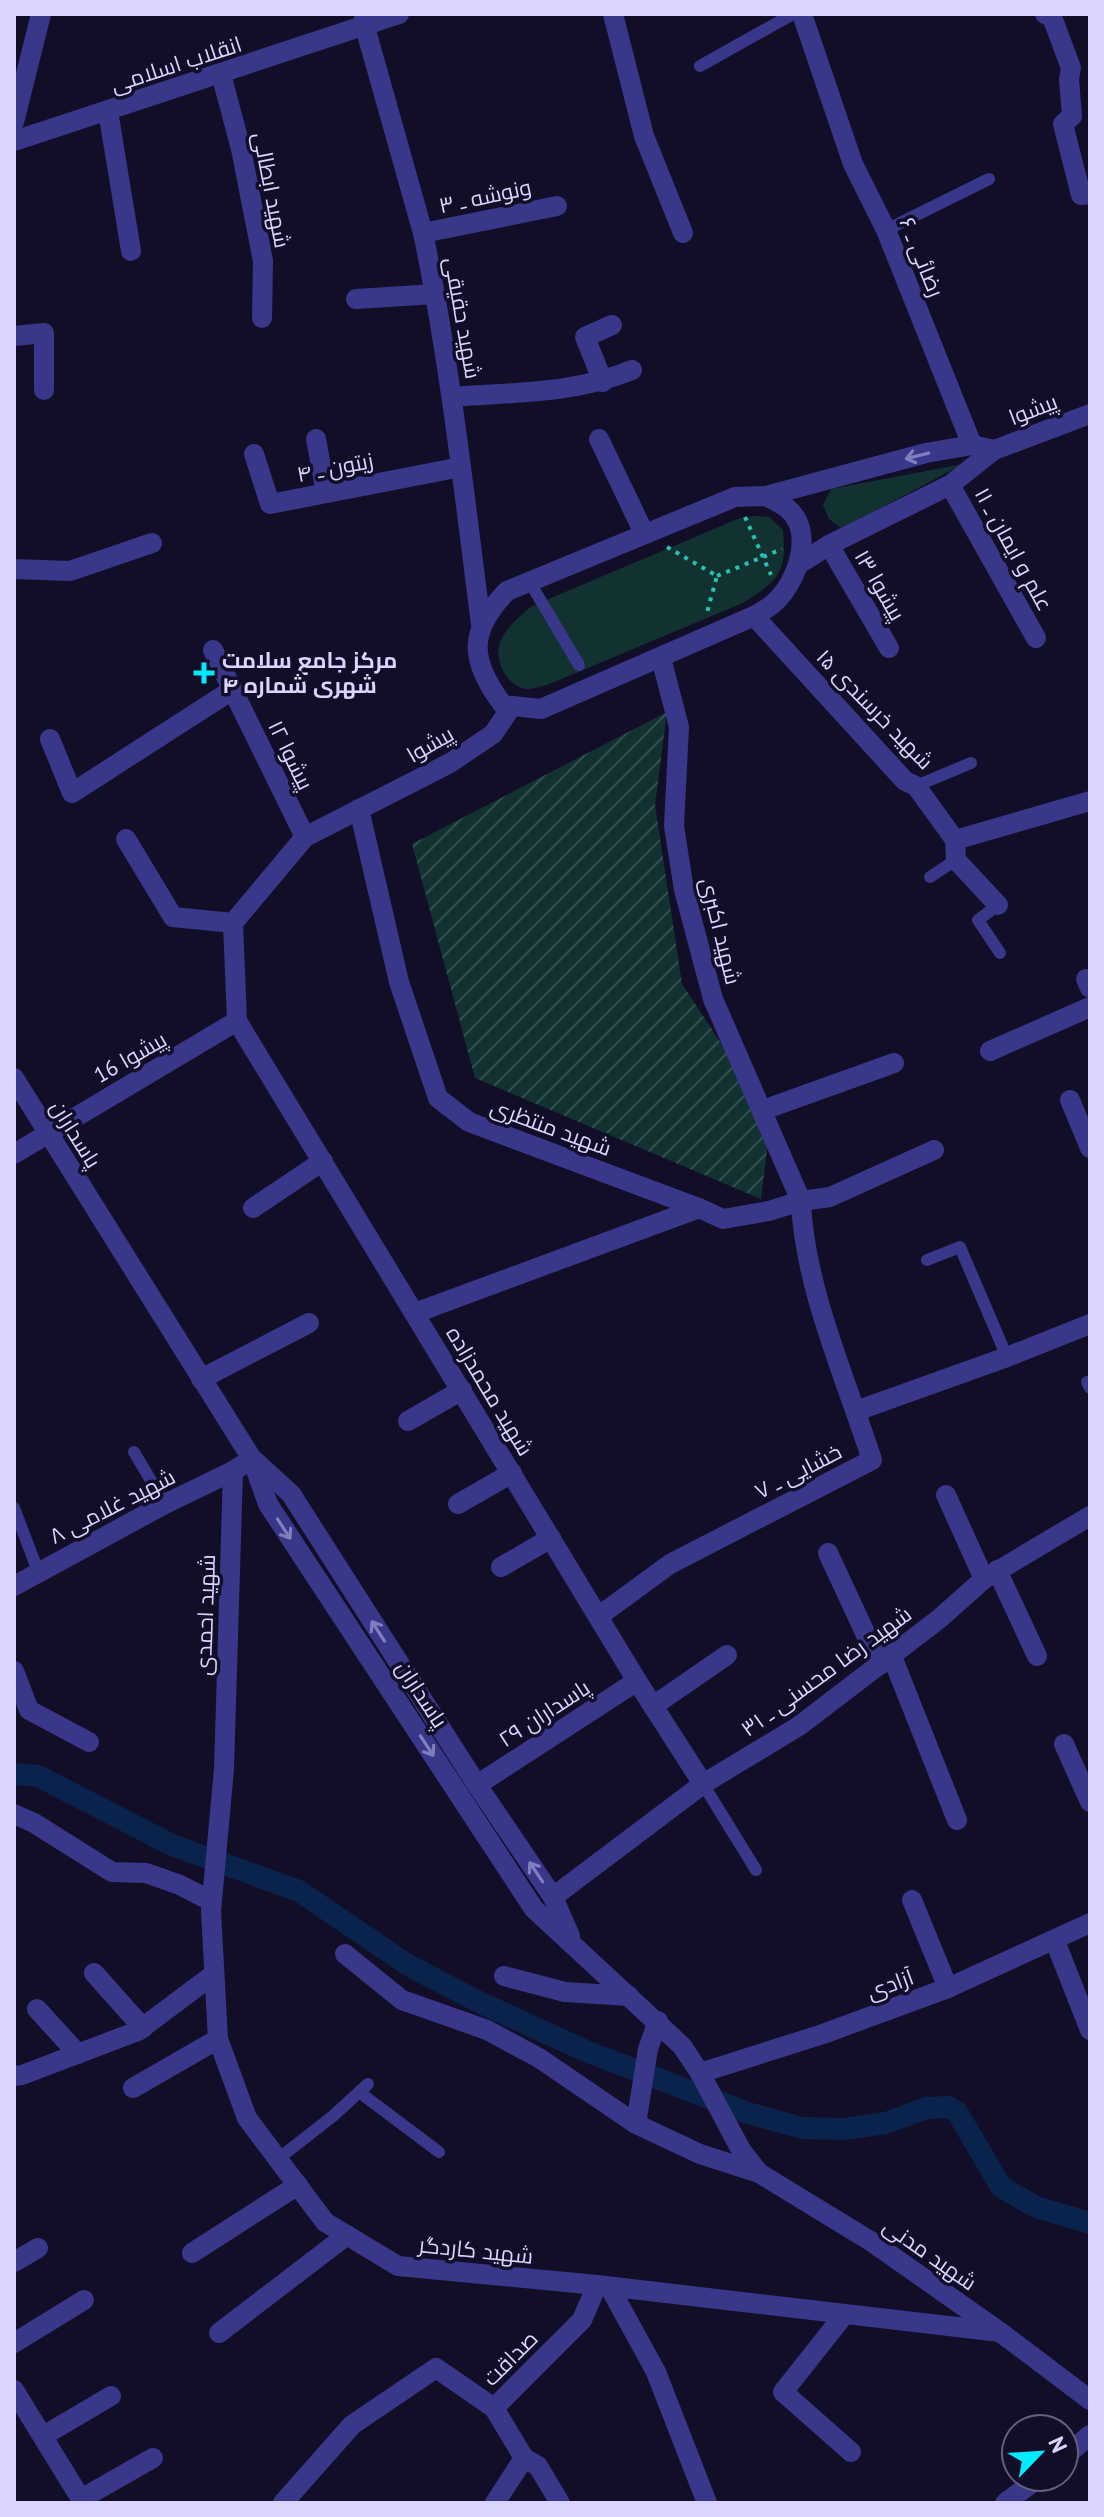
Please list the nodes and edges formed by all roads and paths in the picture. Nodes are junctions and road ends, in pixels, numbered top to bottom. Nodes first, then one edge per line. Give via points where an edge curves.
1 (41, 14) edge
2 (399, 14) edge
3 (613, 14) edge
4 (793, 14) edge
5 (802, 14) edge
6 (1045, 14) edge
7 (365, 20) edge
8 (700, 66) dead end
9 (221, 74) junction
10 (108, 111) junction
11 (14, 122) edge
12 (14, 141) edge
13 (989, 179) dead end
14 (1090, 194) edge
15 (557, 206) dead end
16 (886, 230) junction
17 (423, 233) junction
18 (683, 233) dead end
19 (131, 251) dead end
20 (435, 294) junction
21 (356, 299) dead end
22 (262, 318) dead end
23 (612, 325) dead end
24 (14, 336) edge
25 (632, 370) dead end
26 (603, 382) junction
27 (44, 390) dead end
28 (452, 397) junction
29 (1090, 414) edge
30 (316, 439) dead end
31 (599, 439) dead end
32 (972, 445) junction
33 (994, 450) junction
34 (254, 454) dead end
35 (461, 467) junction
36 (950, 485) junction
37 (326, 493) junction
38 (766, 496) junction
39 (735, 497) junction
40 (644, 533) junction
41 (802, 540) junction
42 (152, 543) dead end
43 (829, 545) junction
44 (764, 558) junction
45 (799, 564) junction
46 (14, 569) edge
47 (717, 576) junction
48 (529, 581) junction
49 (780, 596) junction
50 (754, 616) junction
51 (481, 624) junction
52 (1036, 638) dead end
53 (698, 641) junction
54 (889, 648) dead end
55 (213, 650) dead end
56 (661, 658) junction
57 (579, 665) dead end
58 (232, 690) junction
59 (512, 706) junction
60 (50, 739) dead end
61 (971, 763) dead end
62 (916, 786) junction
63 (1090, 801) edge
64 (359, 809) junction
65 (305, 837) junction
66 (126, 839) dead end
67 (956, 850) junction
68 (930, 877) dead end
69 (998, 905) joint
70 (233, 923) junction
71 (1000, 953) dead end
72 (1090, 1007) edge
73 (237, 1021) junction
74 (990, 1051) dead end
75 (894, 1063) dead end
76 (14, 1078) edge
77 (1070, 1100) dead end
78 (763, 1110) junction
79 (47, 1133) junction
80 (1090, 1148) edge
81 (934, 1150) dead end
82 (14, 1154) edge
83 (323, 1161) junction
84 (801, 1201) junction
85 (253, 1208) dead end
86 (699, 1208) junction
87 (927, 1260) dead end
88 (415, 1313) junction
89 (309, 1323) dead end
90 (1090, 1324) edge
91 (1007, 1357) junction
92 (201, 1379) junction
93 (462, 1390) junction
94 (856, 1411) junction
95 (408, 1421) dead end
96 (134, 1452) dead end
97 (252, 1459) junction
98 (233, 1471) junction
99 (512, 1473) junction
100 (946, 1495) dead end
101 (165, 1504) junction
102 (458, 1504) dead end
103 (14, 1508) edge
104 (1090, 1516) edge
105 (551, 1538) junction
106 (828, 1553) dead end
107 (501, 1567) dead end
108 (38, 1571) junction
109 (991, 1575) junction
110 (14, 1586) edge
111 (599, 1616) junction
112 (727, 1655) dead end
113 (1037, 1656) dead end
114 (885, 1659) junction
115 (14, 1671) edge
116 (637, 1681) junction
117 (653, 1706) junction
118 (89, 1742) dead end
119 (1064, 1744) dead end
120 (703, 1784) junction
121 (477, 1785) junction
122 (1090, 1802) edge
123 (14, 1814) edge
124 (957, 1820) dead end
125 (756, 1870) dead end
126 (212, 1894) junction
127 (553, 1897) junction
128 (912, 1900) dead end
129 (1090, 1923) edge
130 (572, 1941) junction
131 (1055, 1941) junction
132 (345, 1954) dead end
133 (94, 1973) dead end
134 (214, 1974) junction
135 (504, 1976) dead end
136 (948, 1988) junction
137 (629, 1996) junction
138 (37, 2009) dead end
139 (658, 2021) junction
140 (143, 2028) junction
141 (1090, 2030) edge
142 (218, 2039) junction
143 (78, 2054) junction
144 (14, 2076) edge
145 (703, 2080) junction
146 (133, 2088) dead end
147 (636, 2124) junction
148 (741, 2150) joint
149 (439, 2152) dead end
150 (278, 2159) junction
151 (759, 2173) junction
152 (298, 2185) junction
153 (347, 2235) junction
154 (38, 2248) dead end
155 (192, 2253) dead end
156 (14, 2262) edge
157 (604, 2287) junction
158 (84, 2300) dead end
159 (844, 2315) junction
160 (1000, 2332) junction
161 (219, 2333) dead end
162 (14, 2343) edge
163 (14, 2390) edge
164 (111, 2396) dead end
165 (1090, 2400) edge
166 (494, 2408) junction
167 (43, 2436) junction
168 (851, 2452) dead end
169 (153, 2458) dead end
170 (524, 2458) junction
171 (283, 2503) edge
172 (495, 2503) edge
173 (560, 2503) edge
174 (707, 2503) edge

1 - 11 street
2 - 7 street, انقلاب اسلامی
3 - 18 street via 644,136
4 - 8 lane
5 - 16 street, رضائی ـ ۶ via 853,164
6 - 14 street via 1052,17 1071,68 1072,116 1063,124 1081,195
7 - 9 street, انقلاب اسلامی
7 - 17 street, شهید حقیقی
9 - 10 street, انقلاب اسلامی
9 - 22 street, شهید ابطالی via 263,261
10 - 12 street, انقلاب اسلامی
10 - 19 street
13 - 16 lane
15 - 17 street, ونوشه ـ ۳
16 - 32 street, رضائی ـ ۶
17 - 20 street, شهید حقیقی
20 - 21 street
20 - 28 street, شهید حقیقی
23 - 26 street via 585,337
24 - 27 street via 44,333
25 - 26 street
26 - 28 street
28 - 35 street, شهید حقیقی
29 - 33 street, پیشوا
30 - 37 street
31 - 40 street
32 - 33 street
32 -> 38 street
33 - 36 street, پیشوا
34 - 37 street, زیتون ـ ۴ via 270,504
35 - 37 street, زیتون ـ ۴
35 - 51 street, شهید حقیقی
36 - 43 street, پیشوا
36 - 52 street, علم و ایمان ـ ۱۱
38 - 39 street
38 - 41 street via 790,510
39 - 40 street
39 - 44 path
40 - 47 path
40 - 48 street
41 - 44 path
41 - 45 street
42 - 46 street via 70,571
43 - 45 street, پیشوا
43 - 54 street, پیشوا ۱۳
44 - 47 path
44 - 49 path
45 - 49 street
47 - 53 path
48 - 51 street via 507,591
48 - 57 lane
49 - 50 street
50 - 53 street
50 - 62 street, شهید خرسندی ۱۵ via 905,781
51 - 59 street, شهید حقیقی via 478,657 484,680 503,705
53 - 56 street
55 - 58 street, پیشوا ۱۲
56 - 59 street via 541,709
56 - 78 street, شهید اکبری via 679,727 674,826 684,890 713,999
58 - 60 street via 72,793
58 - 65 street, پیشوا ۱۲
59 - 64 street, پیشوا via 493,734 450,763
61 - 62 lane
62 - 67 street, شهید خرسندی ۱۵
63 - 67 street
64 - 65 street, پیشوا
64 - 86 street, شهید منتظری via 399,982 438,1098 469,1122
65 - 70 street
66 - 70 street via 173,917
67 - 68 lane
67 - 69 street, شهید خرسندی ۱۵
69 - 71 lane via 978,920
70 - 73 street
72 - 74 street
73 - 79 street, پیشوا 16
73 - 83 street, شهید محمدزاده
75 - 78 street
76 - 79 street, پاسداران
77 - 80 street
78 - 84 street, شهید اکبری
79 - 82 street, پیشوا 16
79 - 92 street, پاسداران
81 - 84 street, شهید منتظری via 830,1197
83 - 85 street
83 - 88 street, شهید محمدزاده
84 - 86 street, شهید منتظری via 723,1219
84 - 94 street, خشایی ـ ۷ via 802,1230 829,1336
86 - 88 street
87 - 91 lane via 960,1247
88 - 93 street, شهید محمدزاده
89 - 92 street
90 - 91 street
91 - 94 street
92 - 97 street, پاسداران
93 - 95 street
93 - 99 street, شهید محمدزاده
94 - 111 street, خشایی ـ ۷ via 872,1460 670,1564
96 - 101 lane
97 - 98 street
121 -> 97 street, پاسداران via 291,1494
97 -> 130 street, پاسداران via 268,1504 534,1909
98 - 101 street, ۸ شهید غلامی
98 - 126 street, شهید احمدی via 223,1783
99 - 102 street
99 - 105 street, شهید محمدزاده
100 - 109 street
101 - 108 street, ۸ شهید غلامی
103 - 108 lane
104 - 109 street, شهید رضا محسنی ـ ۳۱
105 - 107 street
105 - 111 street, شهید محمدزاده
106 - 114 street
108 - 110 street, ۸ شهید غلامی
109 - 113 street
109 - 114 street, شهید رضا محسنی ـ ۳۱
111 - 116 street, شهید محمدزاده
112 - 117 street
114 - 120 street, شهید رضا محسنی ـ ۳۱ via 799,1726
114 - 124 street
115 - 118 street via 29,1710
116 - 117 street, شهید محمدزاده
116 - 121 street, پاسداران ۲۹
117 - 120 street, شهید محمدزاده
119 - 122 street
120 - 125 lane
120 - 127 street, شهید رضا محسنی ـ ۳۱
127 -> 121 street, پاسداران
123 - 126 street via 112,1872 146,1873
126 - 134 street, شهید کاردگر
127 - 130 street, پاسداران
128 - 136 street
129 - 131 street, آزادی
130 - 137 street, پاسداران
131 - 136 street, آزادی
131 - 141 street
132 - 147 street via 402,2000 487,2030 539,2058
133 - 140 street
134 - 140 street
134 - 142 street, شهید کاردگر
135 - 137 street via 565,1992
136 - 145 street, آزادی
137 - 139 street, پاسداران
138 - 143 street
139 - 145 street, پاسداران
139 - 147 street
140 - 143 street
142 - 146 street
142 - 150 street, شهید کاردگر via 247,2118
143 - 144 street
145 - 148 street, پاسداران
147 - 151 street via 700,2154
148 - 151 street, شهید مدنی
149 - 150 lane via 364,2088
150 - 152 street, شهید کاردگر
151 - 160 street, شهید مدنی via 872,2242
152 - 153 street, شهید کاردگر via 325,2222
152 - 155 street
153 - 157 street, شهید کاردگر via 398,2266
153 - 161 street
154 - 156 street
157 - 159 street, شهید کاردگر
157 - 166 street, صداقت via 582,2320
157 - 174 street via 656,2372
158 - 162 street
159 - 160 street, شهید کاردگر
159 - 168 street via 783,2392
160 - 165 street, شهید مدنی
163 - 167 street
164 - 167 street
166 - 170 street, صداقت
166 - 171 street via 436,2368 352,2425
167 - 169 street via 81,2499
170 - 172 street
170 - 173 street, صداقت via 538,2466

